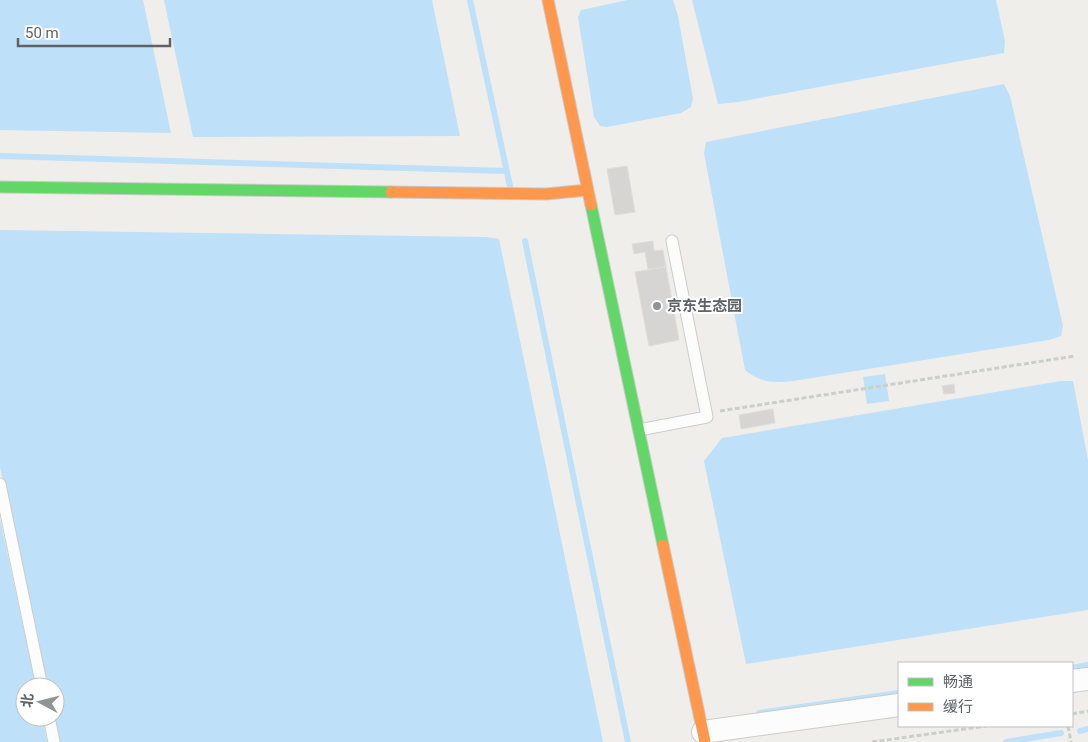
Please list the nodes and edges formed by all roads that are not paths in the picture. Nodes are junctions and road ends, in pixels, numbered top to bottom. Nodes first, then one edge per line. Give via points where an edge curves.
1 (548, 0) edge
2 (0, 186) edge
3 (588, 190) junction
4 (672, 241) dead end
5 (639, 430) junction
6 (0, 484) edge
7 (40, 677) edge
8 (1088, 679) edge
9 (1073, 681) edge
10 (898, 705) edge
11 (51, 727) edge
12 (704, 737) edge
13 (54, 742) edge

1 - 3 street
2 - 3 street via 546,194
3 - 5 street
4 - 5 lane via 707,417
5 - 12 street
6 - 7 lane
8 - 9 street
10 - 12 street
11 - 13 lane

